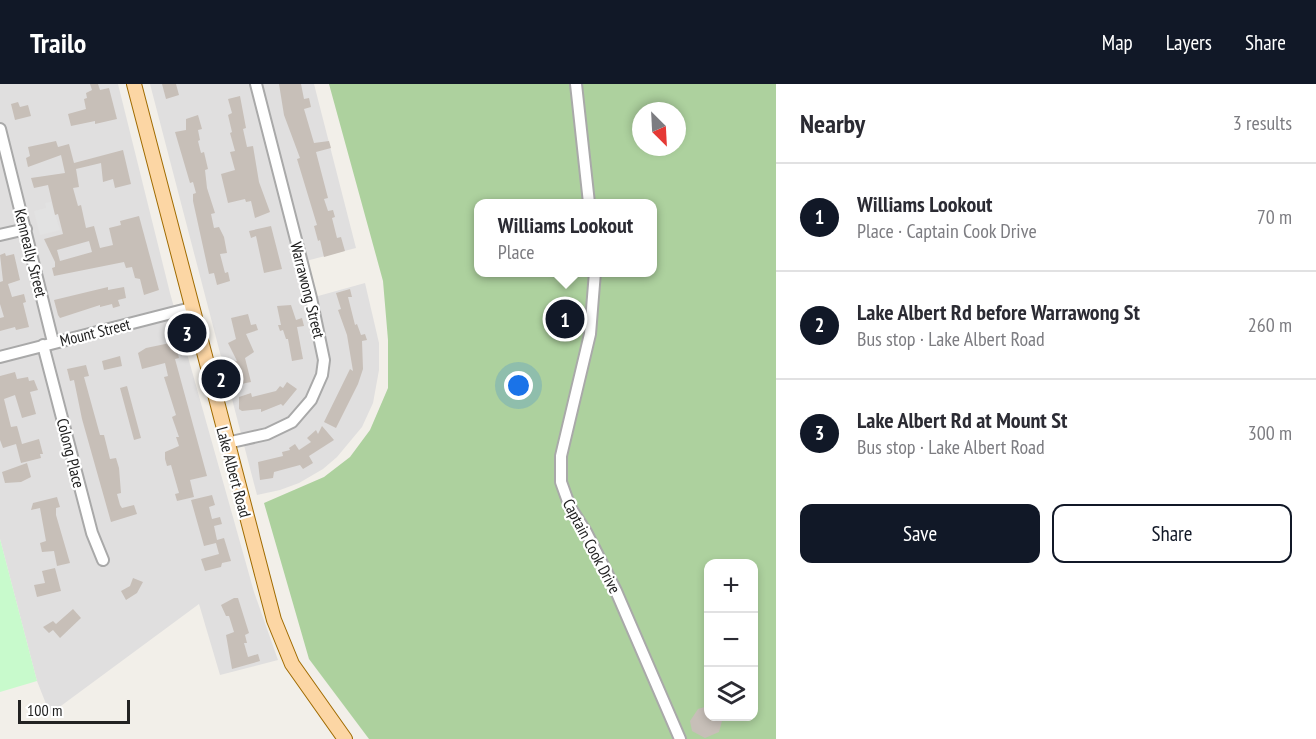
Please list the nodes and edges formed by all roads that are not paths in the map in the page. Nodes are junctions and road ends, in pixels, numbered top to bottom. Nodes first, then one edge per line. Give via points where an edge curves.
1 (134, 84) edge
2 (256, 84) edge
3 (576, 84) edge
4 (0, 129) edge
5 (588, 199) edge
6 (26, 229) junction
7 (0, 235) edge
8 (595, 277) edge
9 (191, 308) junction
10 (48, 344) junction
11 (0, 357) edge
12 (227, 444) junction
13 (103, 560) dead end
14 (345, 739) edge
15 (680, 739) edge

1 - 9 main road, Lake Albert Road
2 - 12 street, Warrawong Street via 324,360 317,389 292,422 267,434
3 - 5 street
4 - 6 street, Kenneally Street
6 - 7 street
6 - 10 street, Kenneally Street
8 - 15 street, Captain Cook Drive via 590,334 561,456 561,482 570,507 616,591
9 - 10 street, Mount Street
9 - 12 main road, Lake Albert Road
10 - 11 street, Mount Street
10 - 13 street, Colong Place via 92,534
12 - 14 main road, Lake Albert Road via 282,642 305,684

